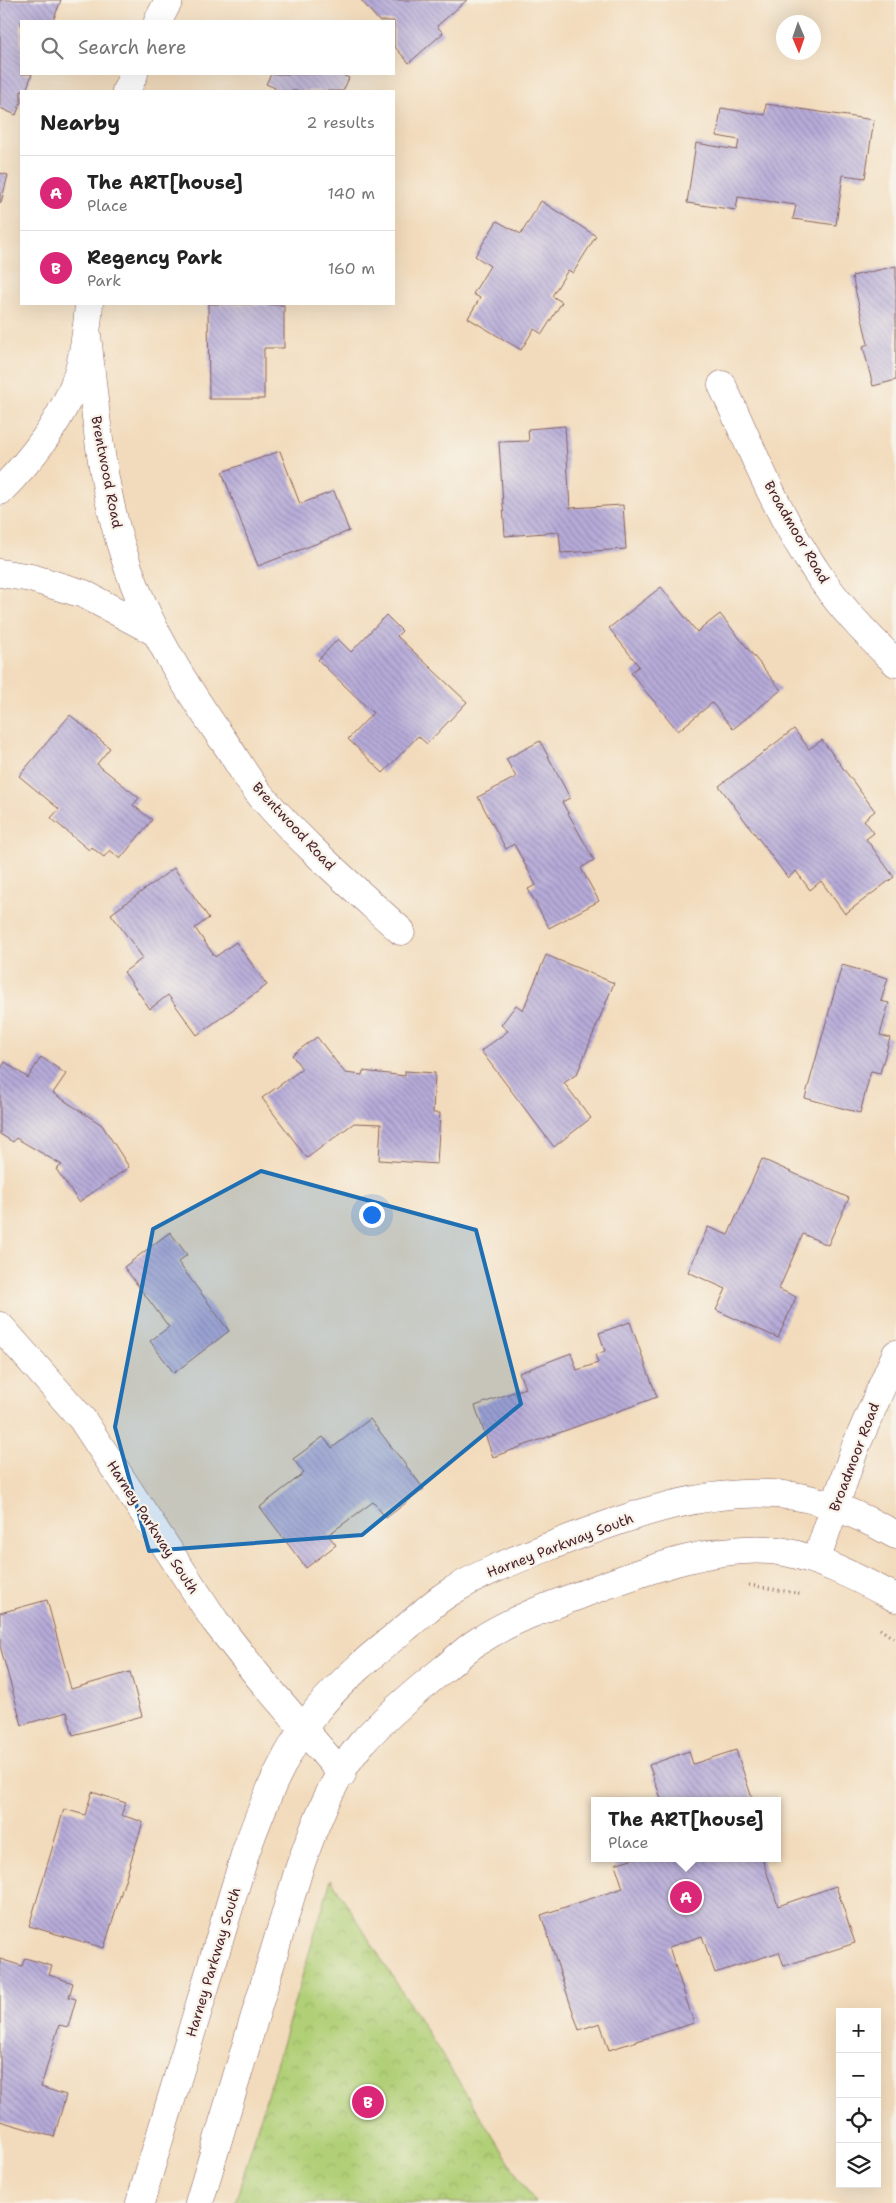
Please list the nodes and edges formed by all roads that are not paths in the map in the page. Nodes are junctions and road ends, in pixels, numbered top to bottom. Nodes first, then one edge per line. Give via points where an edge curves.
1 (169, 0) edge
2 (159, 20) edge
3 (134, 75) edge
4 (126, 90) edge
5 (89, 305) edge
6 (87, 335) junction
7 (722, 385) dead end
8 (0, 491) edge
9 (0, 573) edge
10 (155, 632) junction
11 (896, 663) edge
12 (401, 931) dead end
13 (0, 1326) edge
14 (896, 1354) edge
15 (834, 1507) junction
16 (896, 1535) edge
17 (816, 1561) junction
18 (896, 1598) edge
19 (304, 1730) junction
20 (342, 1774) junction
21 (140, 2203) edge
22 (199, 2203) edge

1 - 2 street
3 - 4 street
5 - 6 street, Brentwood Road
6 - 8 street, Brentwood Road via 71,393 44,441
6 - 10 street, Brentwood Road via 98,434 110,500 124,555
7 - 11 street, Broadmoor Road via 778,506 814,568 854,621
9 - 10 street via 31,578 84,594
10 - 12 street, Brentwood Road via 211,723 262,796 325,861
13 - 19 street, Harney Parkway South via 82,1419 215,1621
14 - 15 street, Broadmoor Road via 855,1448
15 - 16 street, Harney Parkway South
15 - 17 street, Broadmoor Road
15 - 19 street, Harney Parkway South via 794,1496 741,1494 675,1505 614,1522 497,1566 446,1595 397,1635 350,1675 316,1711
17 - 18 street
17 - 20 street via 784,1552 744,1550 687,1560 631,1575 520,1617 477,1642 389,1715 360,1746
19 - 20 street, Harney Parkway South
19 - 21 street, Harney Parkway South via 264,1802 246,1851
20 - 22 street via 315,1824 299,1869

